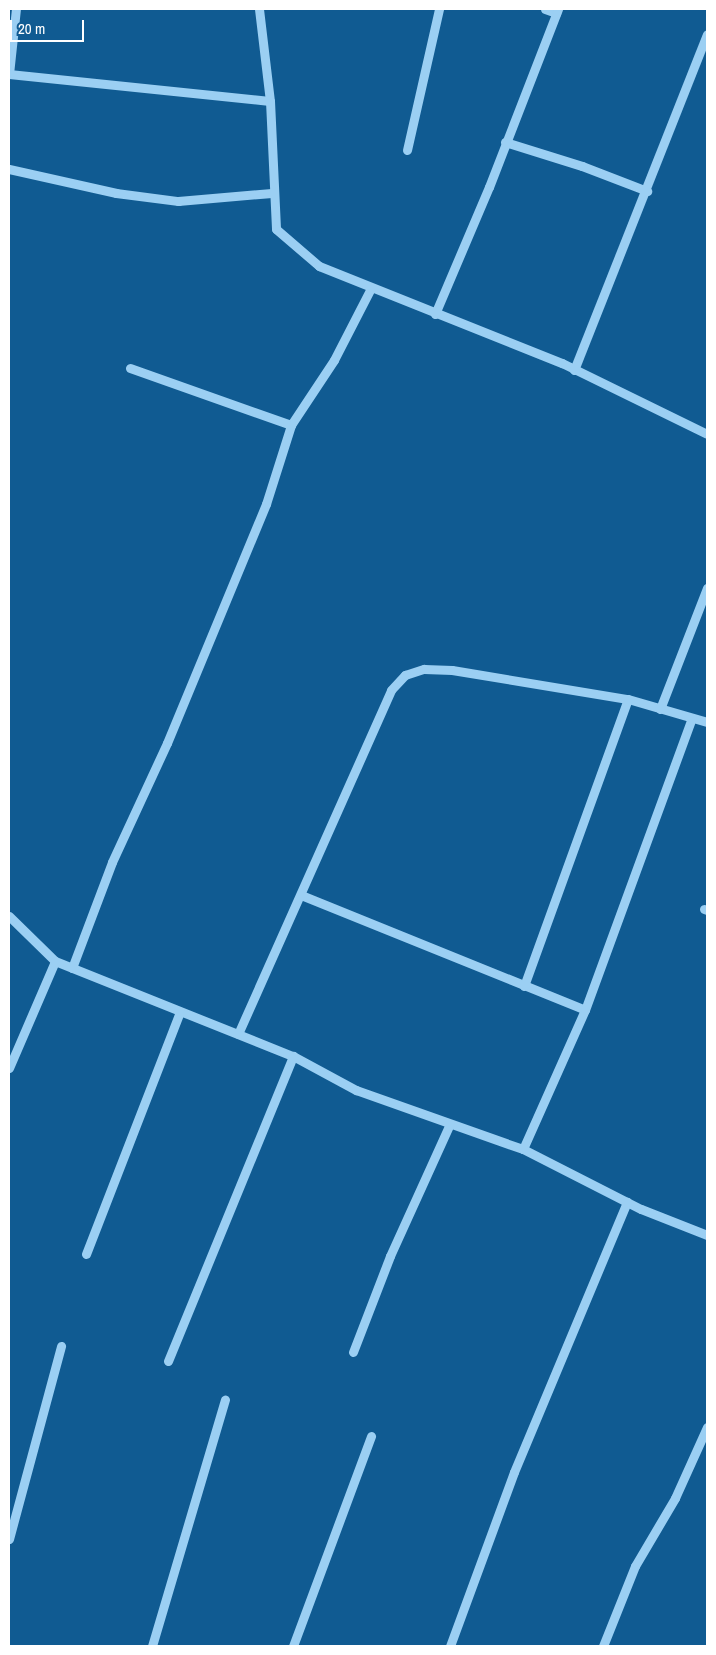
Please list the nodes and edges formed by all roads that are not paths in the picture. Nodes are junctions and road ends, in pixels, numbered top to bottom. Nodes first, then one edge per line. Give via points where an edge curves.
1 (16, 9) edge
2 (259, 9) edge
3 (439, 9) edge
4 (545, 9) edge
5 (557, 11) edge
6 (707, 34) edge
7 (9, 74) edge
8 (270, 101) junction
9 (505, 142) junction
10 (407, 150) dead end
11 (9, 169) edge
12 (648, 191) junction
13 (272, 192) junction
14 (371, 288) junction
15 (435, 314) junction
16 (130, 368) dead end
17 (574, 370) junction
18 (291, 425) junction
19 (707, 434) edge
20 (707, 588) edge
21 (628, 699) junction
22 (660, 709) junction
23 (692, 718) junction
24 (707, 722) edge
25 (301, 895) junction
26 (9, 916) edge
27 (55, 962) junction
28 (72, 968) junction
29 (524, 986) junction
30 (585, 1010) junction
31 (180, 1012) junction
32 (238, 1034) junction
33 (293, 1056) junction
34 (9, 1068) edge
35 (450, 1124) junction
36 (523, 1149) junction
37 (627, 1202) junction
38 (707, 1235) edge
39 (86, 1254) dead end
40 (61, 1346) dead end
41 (353, 1352) dead end
42 (168, 1361) dead end
43 (225, 1400) dead end
44 (707, 1427) edge
45 (371, 1436) dead end
46 (9, 1539) edge
47 (152, 1646) edge
48 (294, 1646) edge
49 (450, 1646) edge
50 (603, 1646) edge

1 - 7 street
2 - 8 street
3 - 10 street
4 - 5 street
5 - 9 street
6 - 12 street
7 - 8 street
8 - 13 street
9 - 12 street
9 - 15 street
11 - 13 street via 116,193 178,201
12 - 17 street
13 - 14 street via 276,229 319,266
14 - 15 street
14 - 18 street via 334,360
15 - 17 street
16 - 18 street
17 - 19 street
18 - 28 street via 266,504 167,743 112,862
20 - 22 street
21 - 22 street
21 - 25 street via 452,670 424,669 405,675 391,690
21 - 29 street
22 - 23 street
23 - 24 street
23 - 30 street
25 - 29 street
25 - 32 street
26 - 27 street
27 - 28 street
27 - 34 street
28 - 31 street via 156,999
29 - 30 street
30 - 36 street
31 - 32 street
31 - 39 street
32 - 33 street
33 - 35 street via 356,1090
33 - 42 street
35 - 36 street
35 - 41 street via 390,1256
36 - 37 street
37 - 38 street
37 - 49 street via 514,1472
40 - 46 street
43 - 47 street
44 - 50 street via 675,1498 635,1566
45 - 48 street

